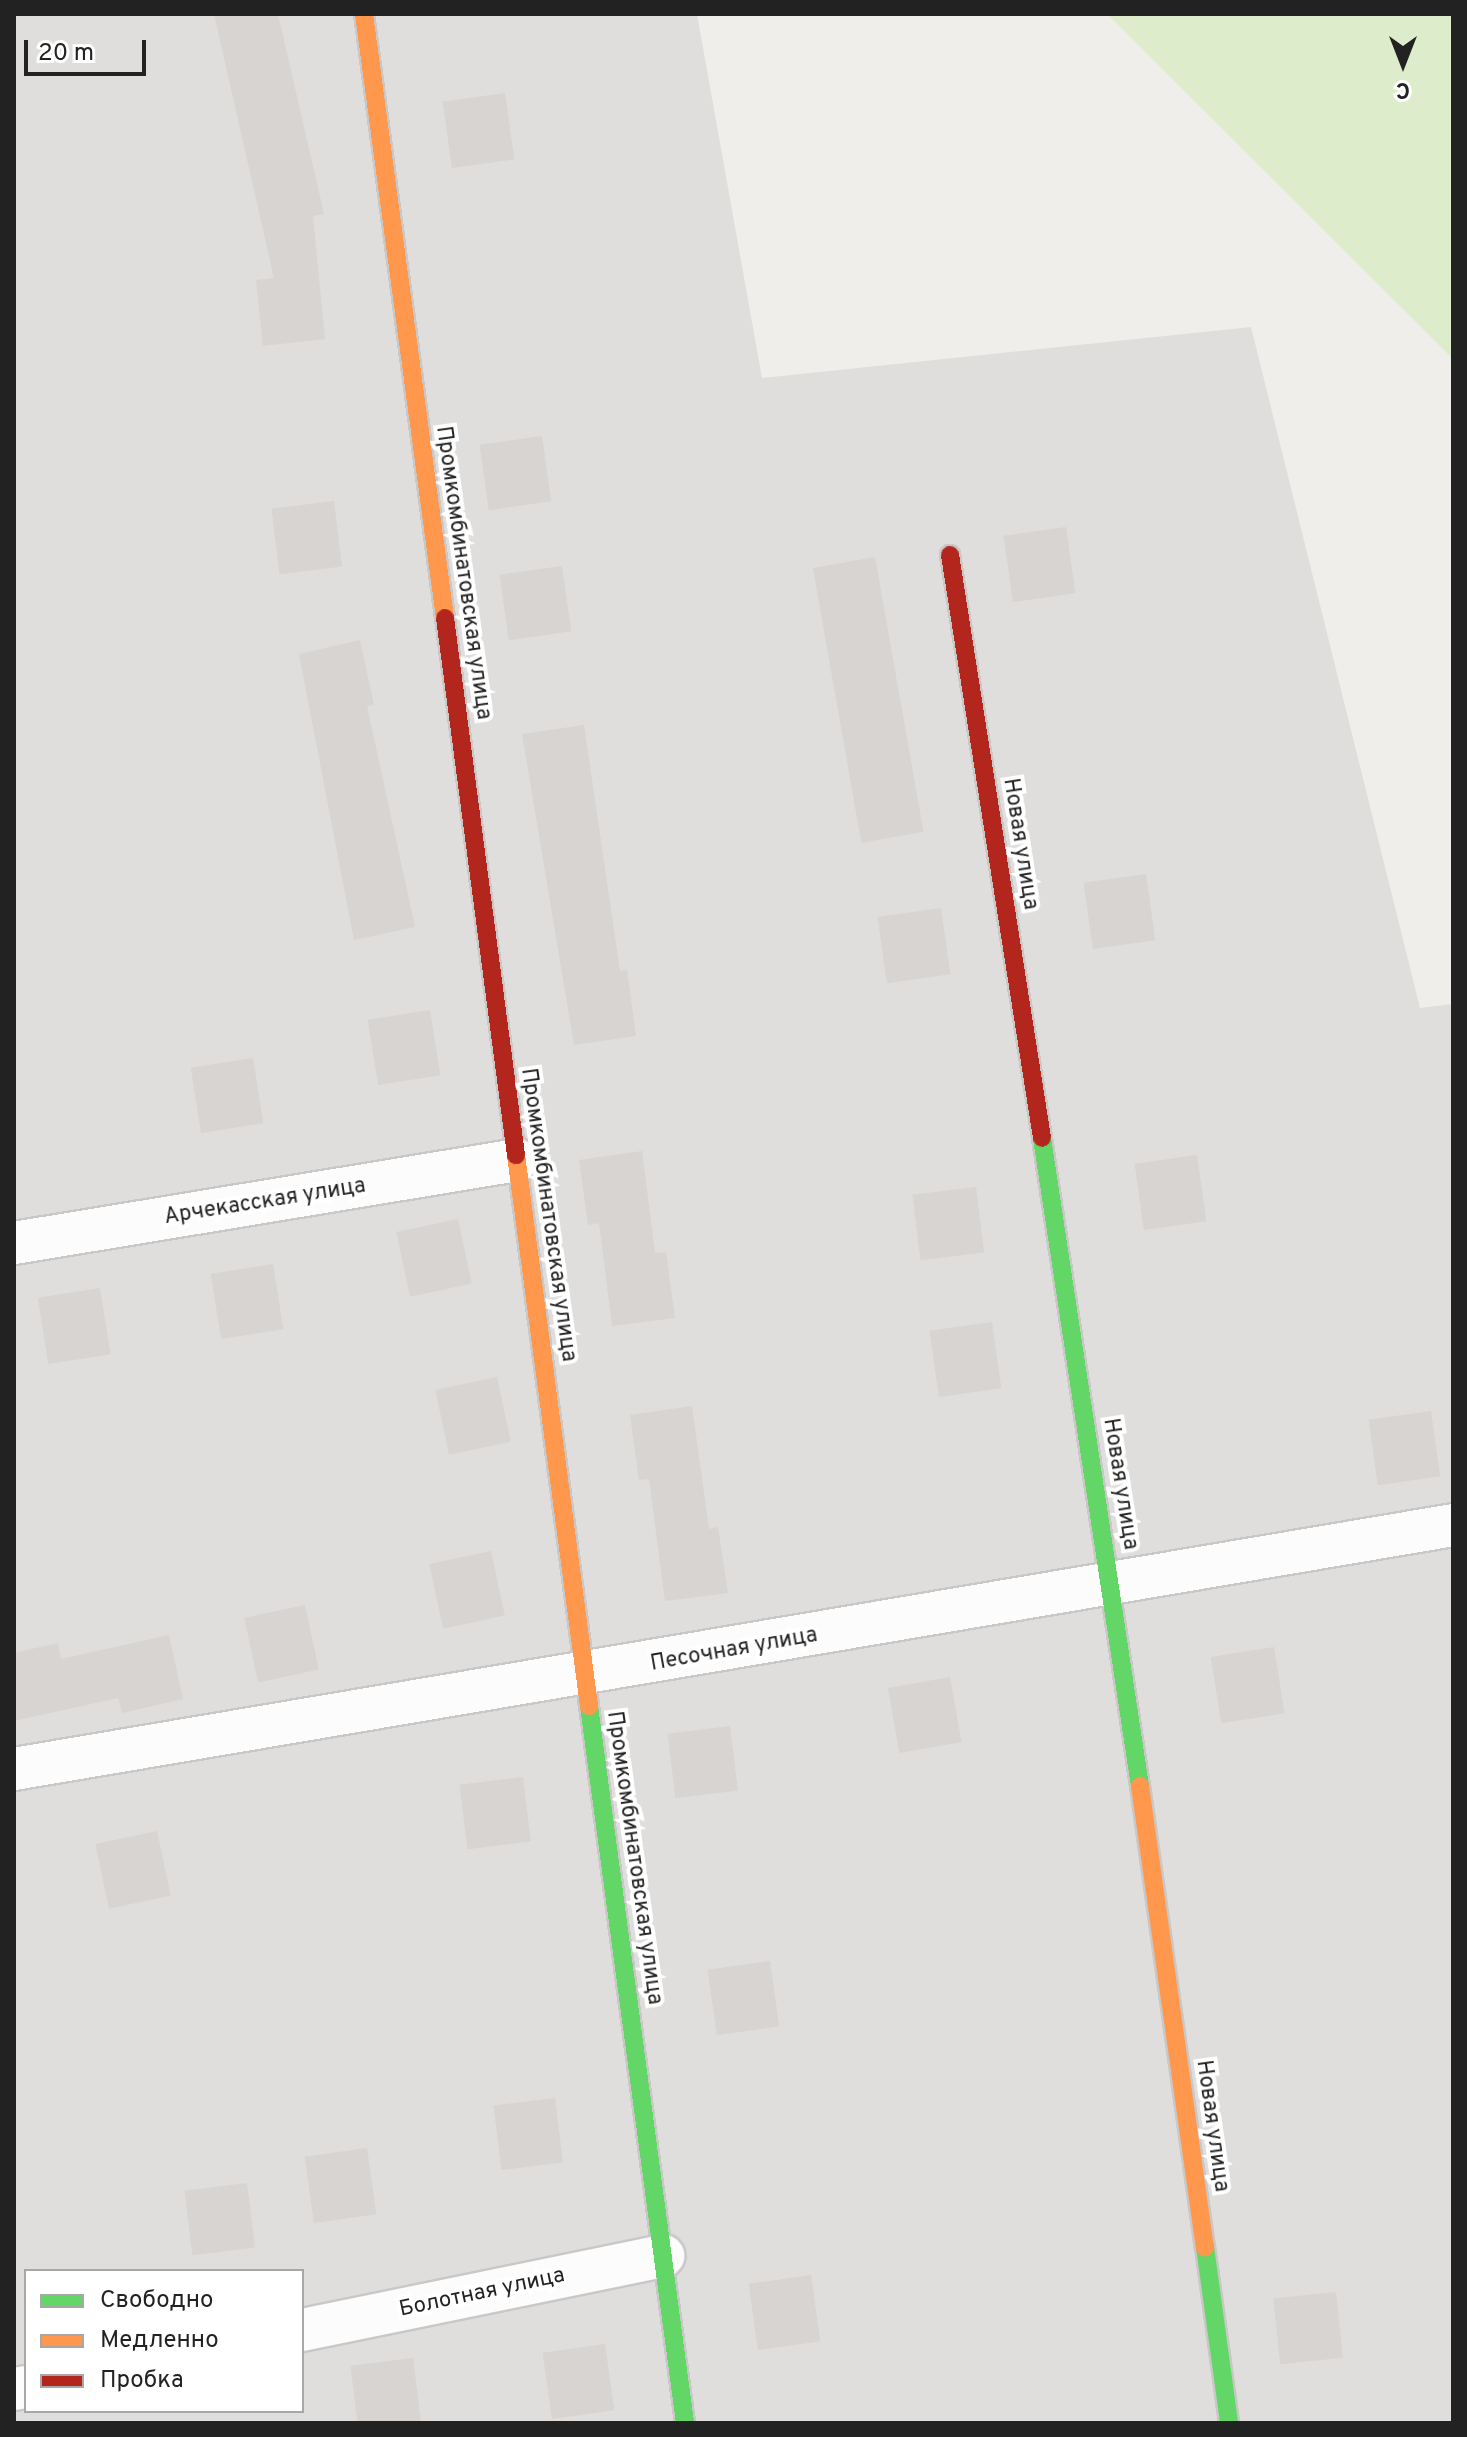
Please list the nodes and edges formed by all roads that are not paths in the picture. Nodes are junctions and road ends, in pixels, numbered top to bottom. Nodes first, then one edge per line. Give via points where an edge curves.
1 (364, 14) edge
2 (950, 555) dead end
3 (517, 1160) junction
4 (14, 1243) edge
5 (1453, 1525) edge
6 (1112, 1583) junction
7 (586, 1677) junction
8 (14, 1769) edge
9 (663, 2256) junction
10 (304, 2330) edge
11 (685, 2423) edge
12 (1229, 2423) edge

1 - 3 street, Промкомбинатовская улица
2 - 6 street, Новая улица
3 - 4 street, Арчекасская улица
3 - 7 street, Промкомбинатовская улица
5 - 6 street, Песочная улица
6 - 7 street, Песочная улица
6 - 12 street, Новая улица
7 - 8 street, Песочная улица
7 - 9 street, Промкомбинатовская улица
9 - 10 street, Болотная улица
9 - 11 street, Промкомбинатовская улица

